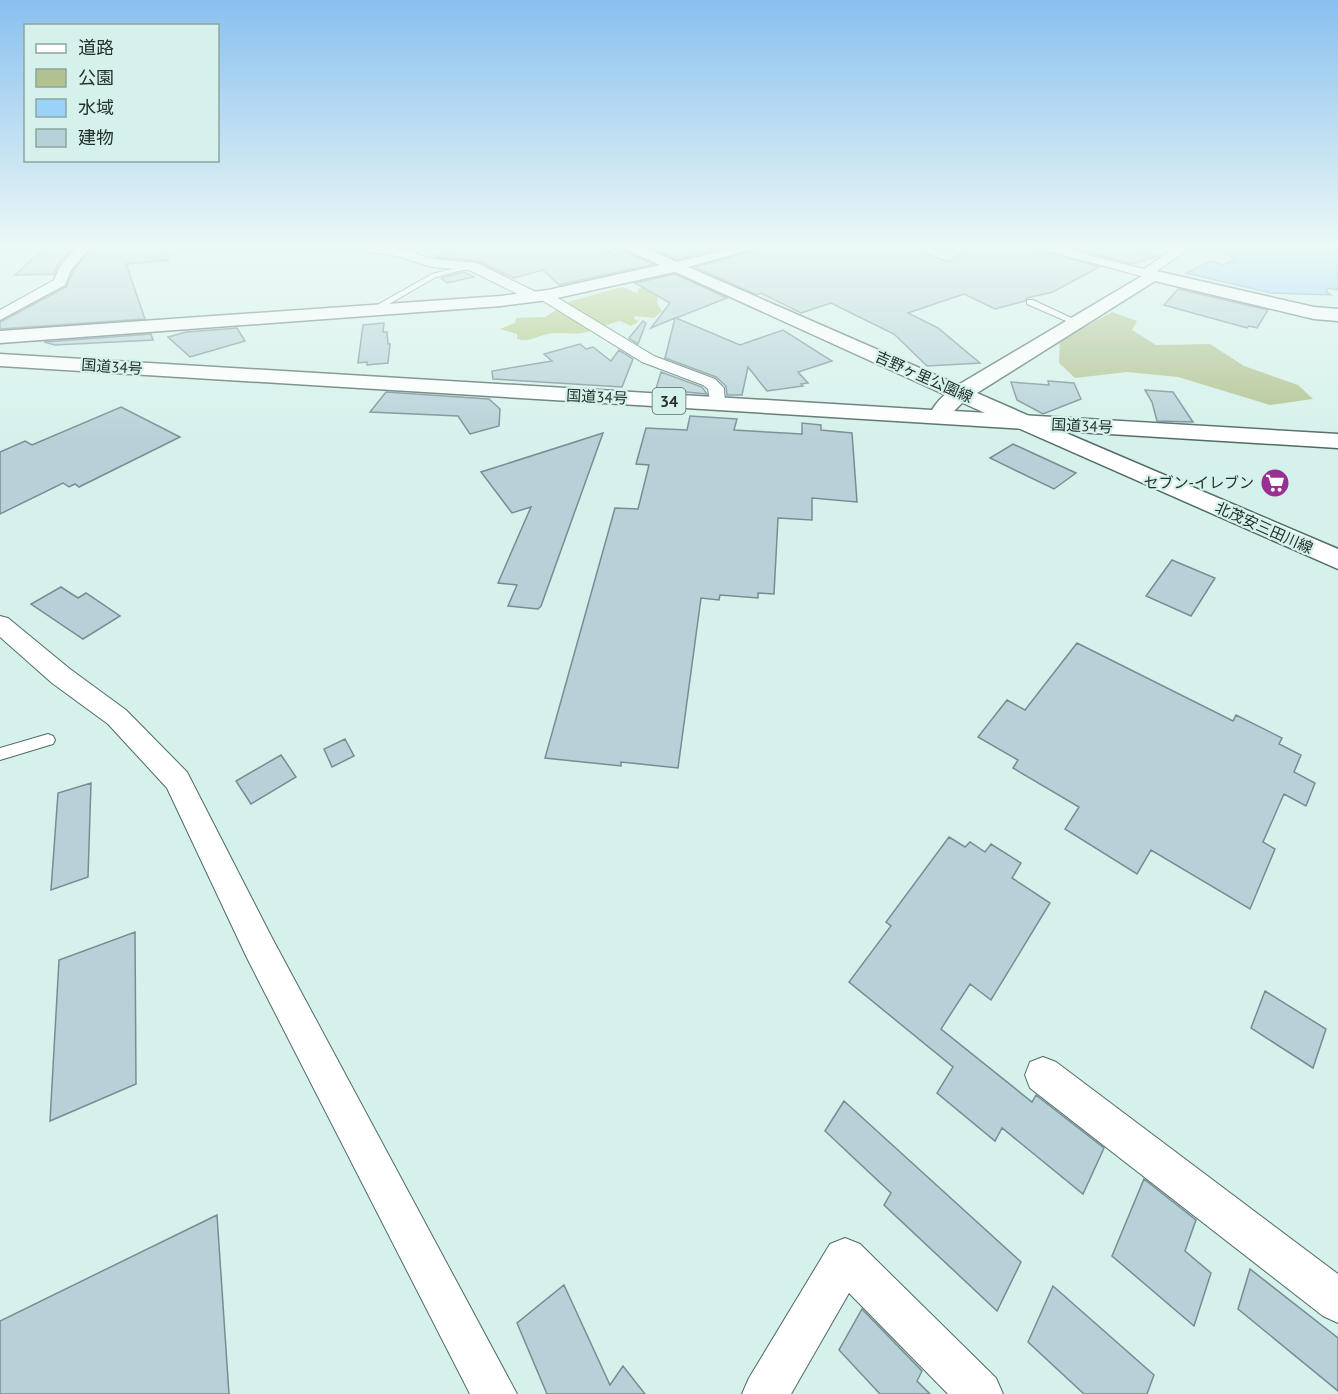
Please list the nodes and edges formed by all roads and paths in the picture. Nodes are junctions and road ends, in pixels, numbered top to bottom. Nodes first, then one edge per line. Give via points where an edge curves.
1 (360, 310) edge
2 (563, 310) edge
3 (771, 310) edge
4 (1049, 310) edge
5 (1095, 310) edge
6 (1301, 310) edge
7 (1338, 315) edge
8 (1076, 322) junction
9 (0, 337) edge
10 (0, 360) edge
11 (961, 393) junction
12 (717, 404) junction
13 (939, 417) junction
14 (1026, 423) junction
15 (1338, 441) edge
16 (1338, 560) edge
17 (0, 624) edge
18 (48, 740) dead end
19 (0, 754) edge
20 (1043, 1075) dead end
21 (1338, 1301) edge
22 (494, 1394) edge
23 (765, 1394) edge
24 (980, 1394) edge

1 - 9 main road
2 - 12 street via 648,359 709,382 716,388
3 - 11 main road, 吉野ヶ里公園線
4 - 8 lane
5 - 8 main road
6 - 7 main road
8 - 11 main road
10 - 12 main road, 国道34号 / 34
11 - 13 main road
11 - 14 main road, 吉野ヶ里公園線
12 - 13 main road, 国道34号 / 34
13 - 14 main road, 国道34号 / 34
14 - 15 main road, 国道34号 / 34
14 - 16 main road, 北茂安三田川線
17 - 22 street via 117,717 177,780 259,946
18 - 19 lane
20 - 21 street
23 - 24 street via 845,1259

